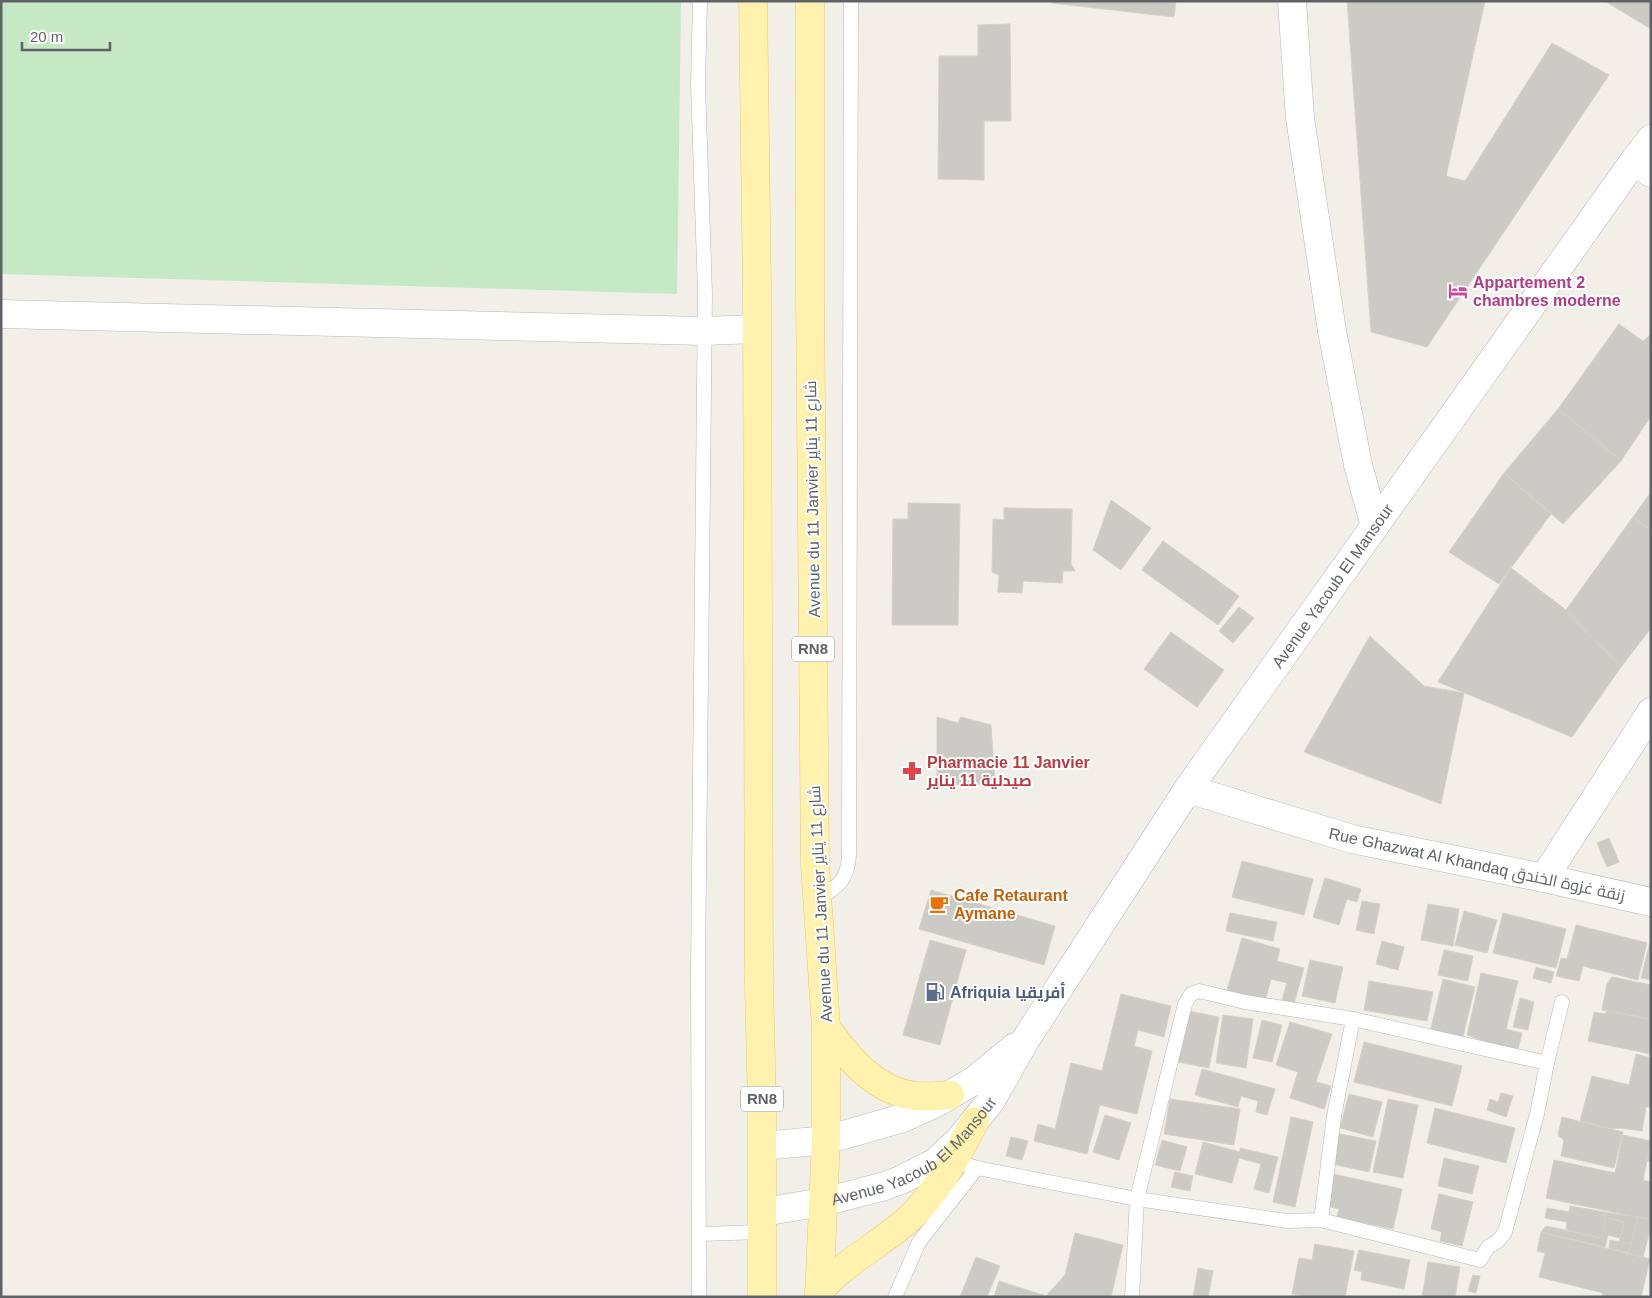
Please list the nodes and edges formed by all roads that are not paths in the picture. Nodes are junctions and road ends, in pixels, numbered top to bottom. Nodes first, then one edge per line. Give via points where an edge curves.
1 (700, 1) edge
2 (753, 1) edge
3 (810, 1) edge
4 (851, 1) edge
5 (1292, 1) edge
6 (1651, 139) edge
7 (1642, 167) edge
8 (1, 314) edge
9 (756, 329) junction
10 (704, 331) junction
11 (1375, 526) junction
12 (1651, 712) edge
13 (1188, 789) junction
14 (1544, 878) junction
15 (817, 900) junction
16 (1651, 902) edge
17 (1562, 1002) dead end
18 (1353, 1018) junction
19 (826, 1027) junction
20 (1026, 1039) junction
21 (1547, 1063) junction
22 (950, 1095) junction
23 (975, 1121) junction
24 (826, 1140) junction
25 (763, 1146) junction
26 (966, 1164) junction
27 (1137, 1199) junction
28 (823, 1202) junction
29 (1321, 1220) junction
30 (763, 1222) junction
31 (699, 1234) junction
32 (819, 1294) edge
33 (699, 1297) edge
34 (762, 1297) edge
35 (895, 1297) edge
36 (1132, 1297) edge

1 - 10 lane via 698,85
2 - 9 main road, RN8
3 - 15 main road, Avenue du 11 Janvier شارع 11 يناير / RN8
4 - 15 lane via 849,856 848,869 840,884
5 - 11 street via 1300,118 1332,331 1358,465
6 - 7 street, Avenue Yacoub El Mansour
7 - 11 street, Avenue Yacoub El Mansour
8 - 10 street
9 - 10 street
9 - 25 main road, RN8 via 758,975
10 - 31 lane via 698,960
11 - 13 street, Avenue Yacoub El Mansour
12 - 14 street
13 - 14 street, Rue Ghazwat Al Khandaq زنقة غزوة الخندق via 1352,839
13 - 20 street, Avenue Yacoub El Mansour
14 - 16 street, Rue Ghazwat Al Khandaq زنقة غزوة الخندق
15 - 19 main road, Avenue du 11 Janvier شارع 11 يناير / RN8
17 - 21 lane
18 - 21 lane
18 - 27 lane via 1245,1002 1199,991 1192,994 1185,1004
18 - 29 lane via 1334,1116
19 - 22 main road via 857,1065 883,1085 917,1096
19 - 24 main road, Avenue du 11 Janvier شارع 11 يناير / RN8
20 - 22 street, Avenue Yacoub El Mansour via 975,1080
20 - 23 street, Avenue Yacoub El Mansour via 990,1102
21 - 29 lane via 1538,1114 1504,1232 1480,1260
22 - 24 street, Avenue Yacoub El Mansour via 903,1118
23 - 26 main road
23 - 28 street, Avenue Yacoub El Mansour via 949,1151 929,1166 884,1186
24 - 25 street, Avenue Yacoub El Mansour
24 - 28 main road, Avenue du 11 Janvier شارع 11 يناير / RN8
25 - 30 main road, RN8
26 - 27 lane
26 - 32 main road via 931,1193 904,1223 841,1269
26 - 35 lane via 919,1242
27 - 29 lane via 1287,1221
27 - 36 lane
28 - 30 street, Avenue Yacoub El Mansour
28 - 32 main road, Avenue du 11 Janvier شارع 11 يناير / RN8
30 - 31 lane
30 - 34 main road, RN8
31 - 33 lane

